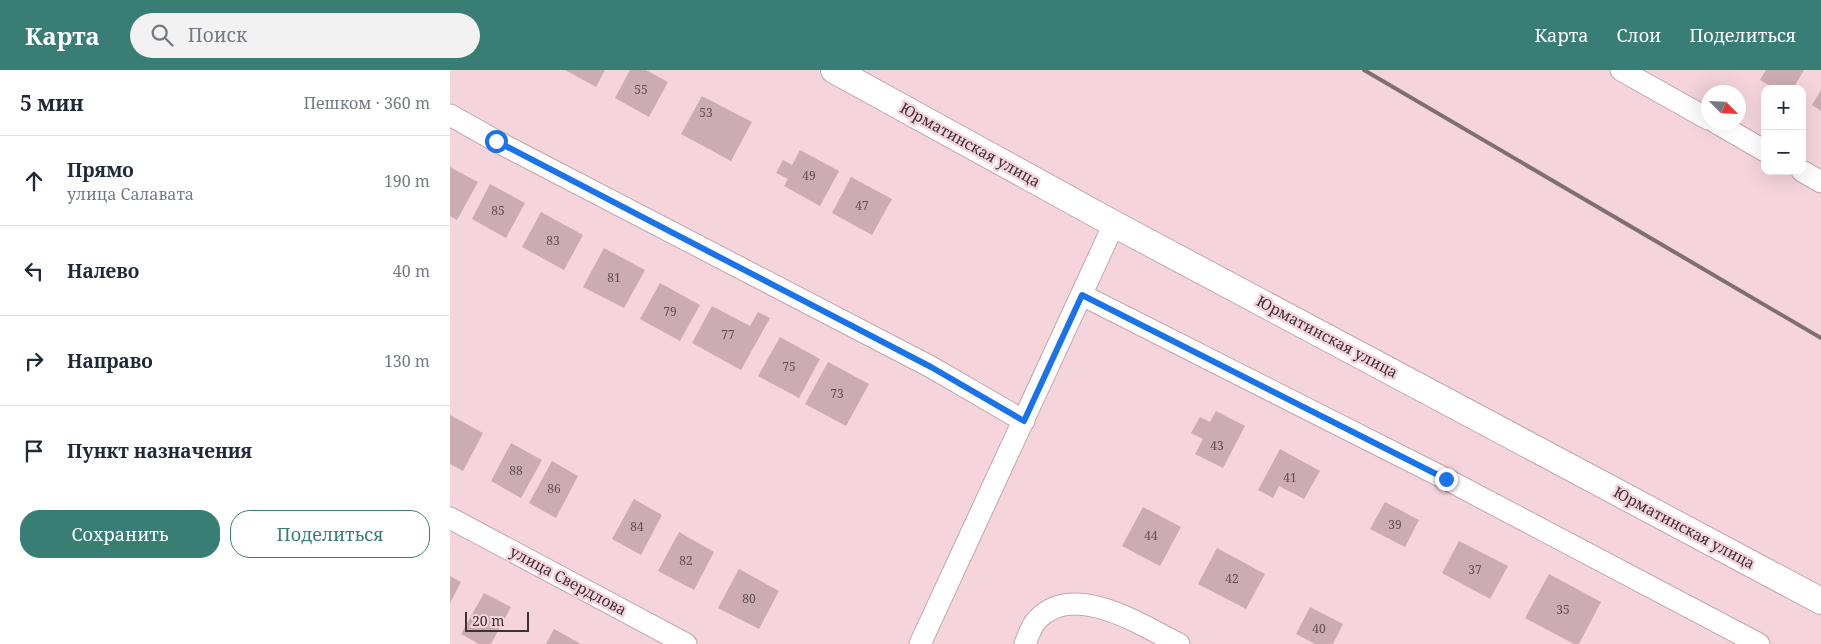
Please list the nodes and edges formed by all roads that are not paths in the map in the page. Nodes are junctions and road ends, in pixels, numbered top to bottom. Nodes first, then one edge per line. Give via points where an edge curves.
1 (834, 70) edge
2 (1621, 70) edge
3 (450, 115) edge
4 (1701, 115) edge
5 (1729, 130) edge
6 (1761, 149) edge
7 (1806, 173) edge
8 (1821, 182) edge
9 (1114, 224) junction
10 (1082, 295) junction
11 (1024, 421) junction
12 (450, 518) edge
13 (1821, 601) edge
14 (686, 644) edge
15 (920, 644) edge
16 (1025, 644) edge
17 (1178, 644) edge
18 (1759, 644) edge

1 - 9 main road, Юрматинская улица
2 - 4 street
3 - 11 street via 931,367
5 - 6 street
7 - 8 street
9 - 10 street
9 - 13 main road, Юрматинская улица
10 - 11 street
10 - 18 street via 1446,479
11 - 15 street
12 - 14 street, улица Свердлова
16 - 17 street via 1036,620 1053,607 1070,603 1105,608

